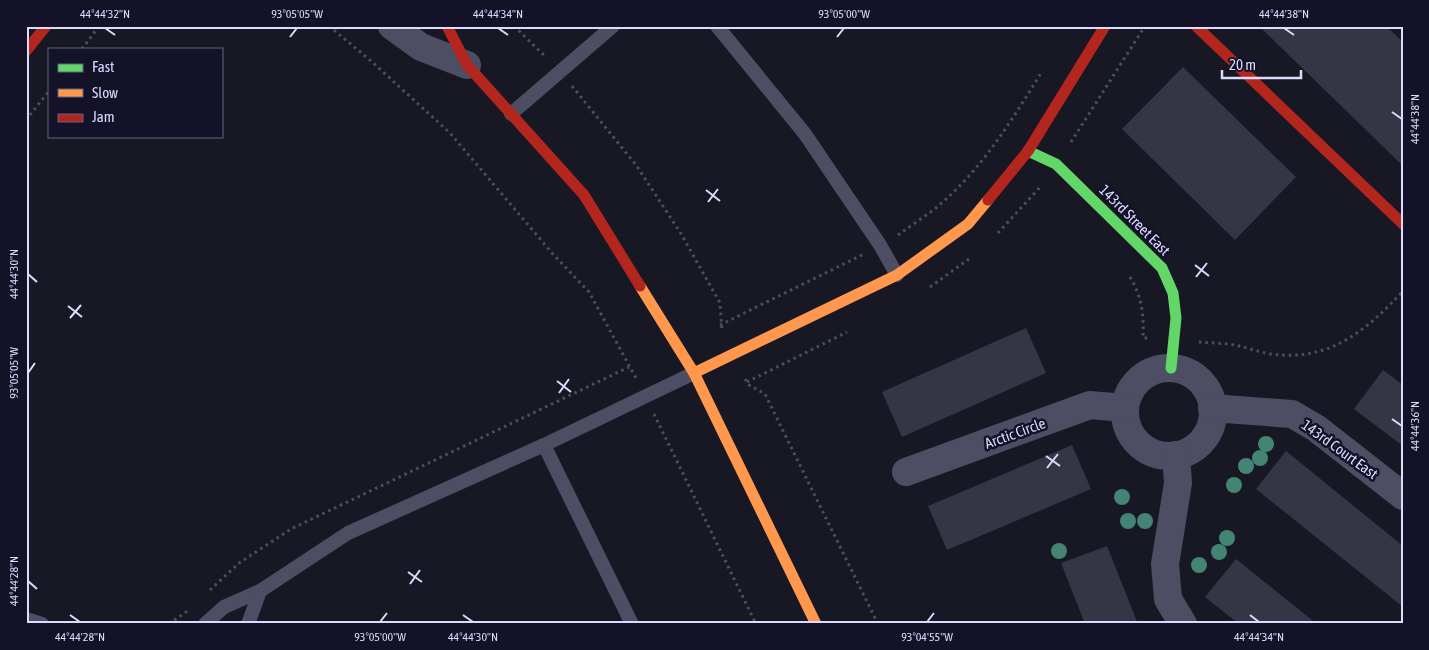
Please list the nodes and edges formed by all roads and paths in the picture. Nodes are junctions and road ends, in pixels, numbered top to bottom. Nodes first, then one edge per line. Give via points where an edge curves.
1 (46, 26) edge
2 (99, 26) edge
3 (330, 26) edge
4 (392, 26) edge
5 (447, 26) edge
6 (514, 26) edge
7 (613, 26) edge
8 (717, 26) edge
9 (1105, 26) edge
10 (1196, 26) edge
11 (83, 48) edge
12 (26, 51) edge
13 (467, 65) junction
14 (1045, 67) dead end
15 (559, 72) junction
16 (48, 92) edge
17 (510, 114) junction
18 (26, 120) edge
19 (1028, 151) junction
20 (1039, 189) dead end
21 (1044, 193) dead end
22 (1403, 224) edge
23 (880, 245) junction
24 (1124, 270) dead end
25 (897, 275) junction
26 (1403, 291) edge
27 (720, 325) junction
28 (1174, 341) junction
29 (733, 354) junction
30 (629, 367) junction
31 (1172, 368) junction
32 (694, 373) junction
33 (646, 396) junction
34 (1125, 408) junction
35 (1212, 408) junction
36 (544, 445) junction
37 (1176, 455) junction
38 (906, 472) dead end
39 (1403, 496) edge
40 (260, 592) junction
41 (206, 594) dead end
42 (192, 606) dead end
43 (26, 619) edge
44 (42, 624) edge
45 (169, 624) edge
46 (205, 624) edge
47 (248, 624) edge
48 (632, 624) edge
49 (756, 624) edge
50 (816, 624) edge
51 (878, 624) edge
52 (1183, 624) edge

1 - 12 street
2 - 11 path
3 - 30 path via 450,134 589,292
4 - 13 street via 421,47
5 - 13 street
6 - 15 path
7 - 15 lane
8 - 23 lane via 805,134
9 - 19 street
10 - 22 street
13 - 17 street
14 - 23 path via 1004,132 971,174 933,210
15 - 17 lane
15 - 27 path via 636,165 680,232 720,303
16 - 18 path
17 - 32 street via 584,195
19 - 25 street via 968,224
19 - 28 street, 143rd Street East via 1056,164 1162,268 1173,293
20 - 21 path
23 - 25 lane
23 - 27 path
24 - 28 path via 1139,292 1144,318 1143,338
25 - 29 street
26 - 28 path via 1362,331 1334,348 1298,355 1270,354 1234,344
27 - 29 path
28 - 31 street, 143rd Street East
29 - 32 street
29 - 51 path via 749,385 765,394
30 - 33 path
30 - 41 path via 291,529 239,563
31 - 34 street via 1150,372 1140,378
31 - 35 street via 1199,380 1206,388
32 - 33 lane
32 - 50 street
33 - 36 lane
33 - 49 path
34 - 37 street via 1131,434 1139,444 1163,455
34 - 38 street, Arctic Circle via 1090,406
35 - 37 street via 1212,419 1204,438 1196,446
35 - 39 street, 143rd Court East via 1292,414 1316,428
36 - 40 lane via 348,534
36 - 48 lane
37 - 52 street via 1178,483 1165,564 1168,599
40 - 46 lane via 224,607
40 - 47 lane
42 - 45 path
43 - 44 lane

